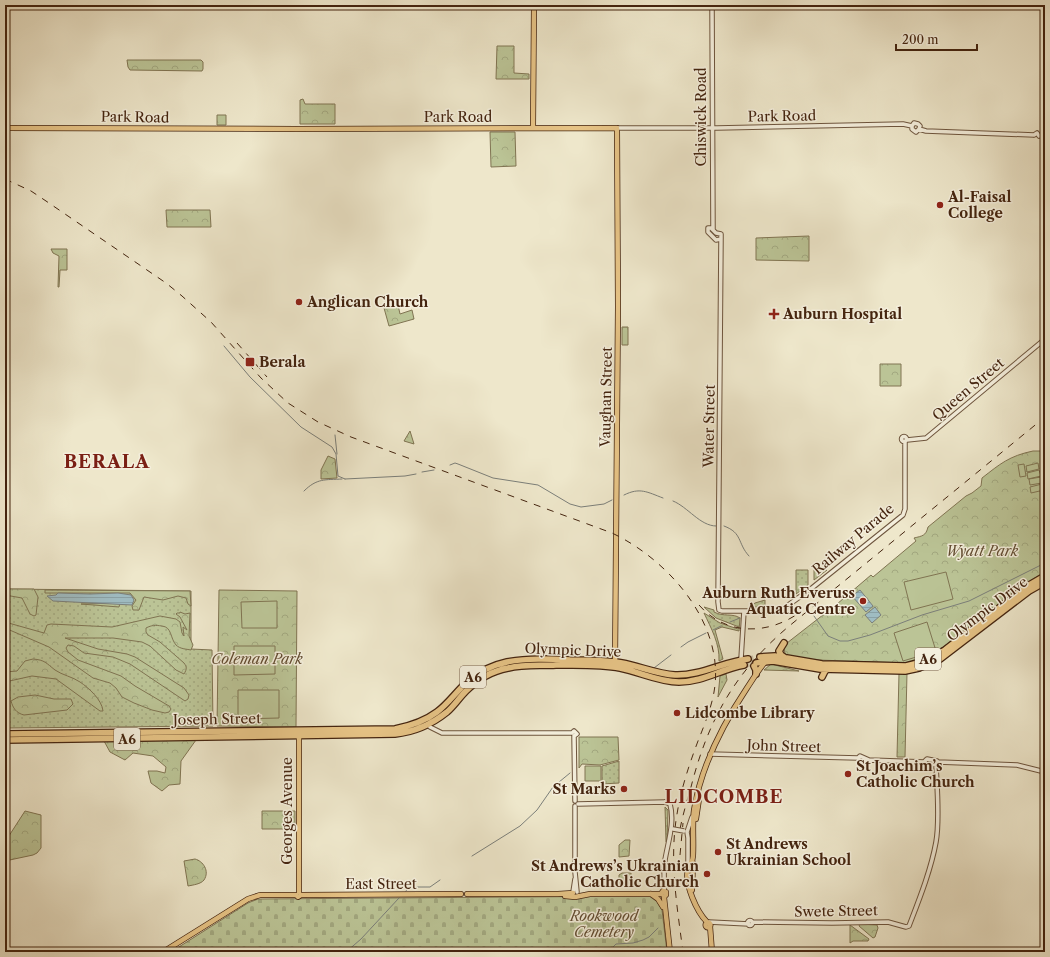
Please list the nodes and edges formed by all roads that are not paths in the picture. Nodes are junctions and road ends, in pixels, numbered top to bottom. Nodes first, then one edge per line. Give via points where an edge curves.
1 (534, 5) edge
2 (712, 5) edge
3 (5, 128) edge
4 (533, 128) junction
5 (617, 128) junction
6 (712, 128) junction
7 (1045, 136) edge
8 (713, 229) junction
9 (721, 239) junction
10 (1045, 337) edge
11 (913, 439) junction
12 (906, 441) joint
13 (905, 446) junction
14 (1045, 576) edge
15 (1045, 582) edge
16 (744, 611) junction
17 (784, 643) dead end
18 (760, 657) tunnel mouth
19 (748, 658) tunnel mouth
20 (786, 658) junction
21 (773, 659) junction
22 (766, 661) junction
23 (549, 662) junction
24 (742, 662) junction
25 (615, 664) junction
26 (829, 669) junction
27 (756, 674) junction
28 (822, 677) dead end
29 (414, 724) junction
30 (429, 726) junction
31 (299, 732) junction
32 (5, 734) edge
33 (5, 740) edge
34 (710, 754) junction
35 (937, 764) junction
36 (1045, 772) edge
37 (700, 790) junction
38 (664, 803) junction
39 (576, 804) junction
40 (671, 814) junction
41 (694, 815) junction
42 (689, 825) junction
43 (671, 829) junction
44 (685, 832) junction
45 (694, 837) junction
46 (693, 859) junction
47 (689, 868) junction
48 (692, 893) junction
49 (299, 894) junction
50 (575, 894) junction
51 (650, 894) junction
52 (663, 894) junction
53 (665, 913) junction
54 (708, 925) junction
55 (163, 952) edge
56 (670, 952) edge
57 (712, 952) edge

1 - 4 main road
2 - 6 street, Chiswick Road
3 - 4 main road, Park Road
4 - 5 main road, Park Road
5 - 6 street, Park Road
5 - 25 main road, Vaughan Street
6 - 7 street, Park Road via 903,124 912,126 914,123 920,126 919,129 926,131 1034,135 1037,133
6 - 8 street, Chiswick Road
8 - 9 street via 721,235
8 - 9 street, Chiswick Road via 708,229 709,234 716,240
9 - 16 street, Water Street via 718,606 722,611
10 - 11 street, Queen Street via 926,438
11 - 12 street, Queen Street
11 - 13 street
12 - 13 street, Railway Parade
13 - 16 street, Railway Parade via 903,515 780,611
14 - 20 highway, Olympic Drive / A6 via 1026,587 945,650 918,663 906,666 822,664
15 - 26 highway, Olympic Drive / A6 via 929,665 905,671
16 - 24 street
17 - 20 highway via 780,653
18 - 21 highway, Olympic Drive / A6
19 - 24 highway, Olympic Drive / A6
20 - 21 highway, Olympic Drive / A6
21 - 22 highway
21 - 26 highway, Olympic Drive / A6 via 809,668
22 - 27 main road
22 - 27 highway via 755,664
23 - 25 highway, Olympic Drive / A6
23 - 29 highway, Olympic Drive / A6 via 514,661 488,668 467,682 437,712
23 - 30 highway, Olympic Drive / A6 via 492,673 473,685
24 - 25 highway, Olympic Drive / A6 via 676,675
26 - 28 highway
27 - 34 main road via 733,709
29 - 30 street, Joseph Street via 425,723
29 - 31 highway, Joseph Street / A6 via 384,729
30 - 31 highway, Joseph Street / A6 via 395,734
30 - 39 street, Joseph Street via 438,734 573,735
31 - 32 highway, Joseph Street / A6
31 - 33 highway, Joseph Street / A6
31 - 49 main road, Georges Avenue
34 - 35 street, John Street via 924,762 927,760 937,761
34 - 37 main road
35 - 36 street via 1017,765
35 - 54 street, Swete Street via 936,843 909,926 888,922
37 - 41 main road
37 - 42 street
37 - 45 main road
38 - 39 street
38 - 40 street
38 - 40 street via 669,803
39 - 50 street
40 - 43 street
41 - 42 street
41 - 45 main road
42 - 44 street
43 - 44 street, bridge
43 - 52 street via 665,861
44 - 47 street
45 - 46 main road
46 - 47 main road
46 - 48 main road
47 - 48 main road
48 - 54 main road via 694,903
49 - 50 main road, East Street via 461,894 464,898 467,894
49 - 55 main road, East Street via 250,898
50 - 51 main road
51 - 52 main road
51 - 53 main road via 660,901
52 - 53 main road
53 - 56 main road
54 - 57 main road

